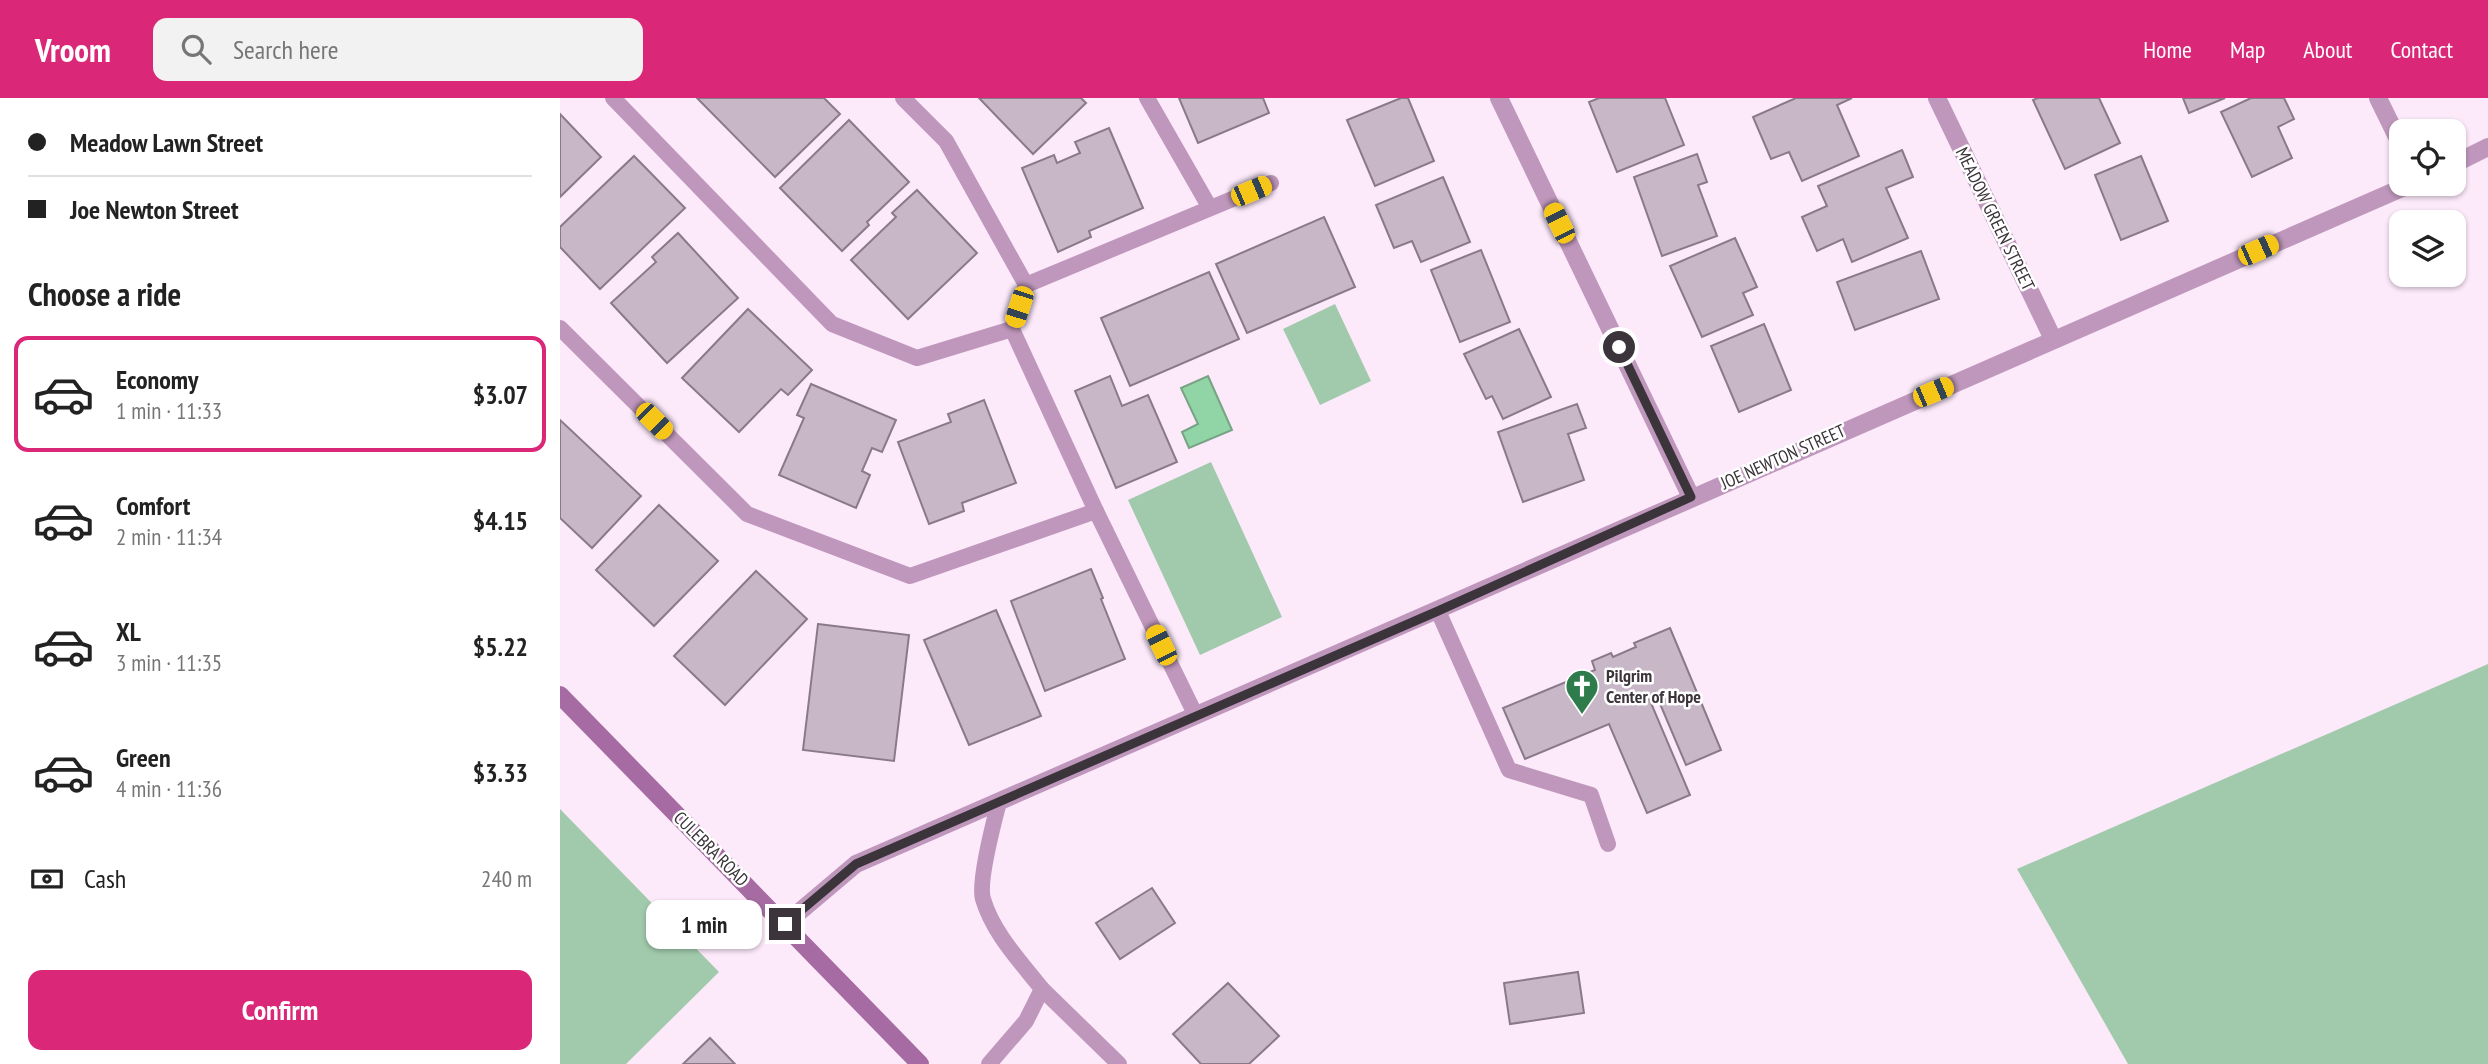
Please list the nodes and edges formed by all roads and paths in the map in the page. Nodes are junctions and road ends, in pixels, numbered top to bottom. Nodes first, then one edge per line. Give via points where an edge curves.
1 (613, 98) edge
2 (904, 98) edge
3 (1147, 98) edge
4 (1499, 98) edge
5 (1937, 98) edge
6 (2378, 98) edge
7 (2389, 120) edge
8 (2488, 147) edge
9 (2466, 158) edge
10 (1271, 183) dead end
11 (2389, 194) edge
12 (1210, 208) junction
13 (1026, 285) junction
14 (560, 328) edge
15 (1012, 329) junction
16 (2053, 339) junction
17 (1691, 497) junction
18 (1096, 511) junction
19 (1438, 611) junction
20 (560, 695) edge
21 (1196, 716) junction
22 (999, 802) junction
23 (1608, 844) dead end
24 (785, 924) junction
25 (1042, 989) junction
26 (920, 1064) edge
27 (989, 1064) edge
28 (1119, 1064) edge

1 - 15 lane via 832,324 916,358
2 - 13 lane via 946,141
3 - 12 lane
4 - 17 street
5 - 16 street, MEADOW GREEN STREET
6 - 7 street
8 - 9 street
10 - 12 lane
11 - 16 street, JOE NEWTON STREET
12 - 13 lane
13 - 15 lane
14 - 18 lane via 747,514 911,576
15 - 18 lane
16 - 17 street, JOE NEWTON STREET
17 - 19 street, JOE NEWTON STREET
18 - 21 lane
19 - 21 street, JOE NEWTON STREET
19 - 23 lane via 1510,770 1591,795
20 - 24 main road, CULEBRA ROAD
21 - 22 street, JOE NEWTON STREET
22 - 24 street, JOE NEWTON STREET via 856,864
22 - 25 lane via 982,896 999,934
24 - 26 main road, CULEBRA ROAD
25 - 27 lane via 1026,1021
25 - 28 lane

